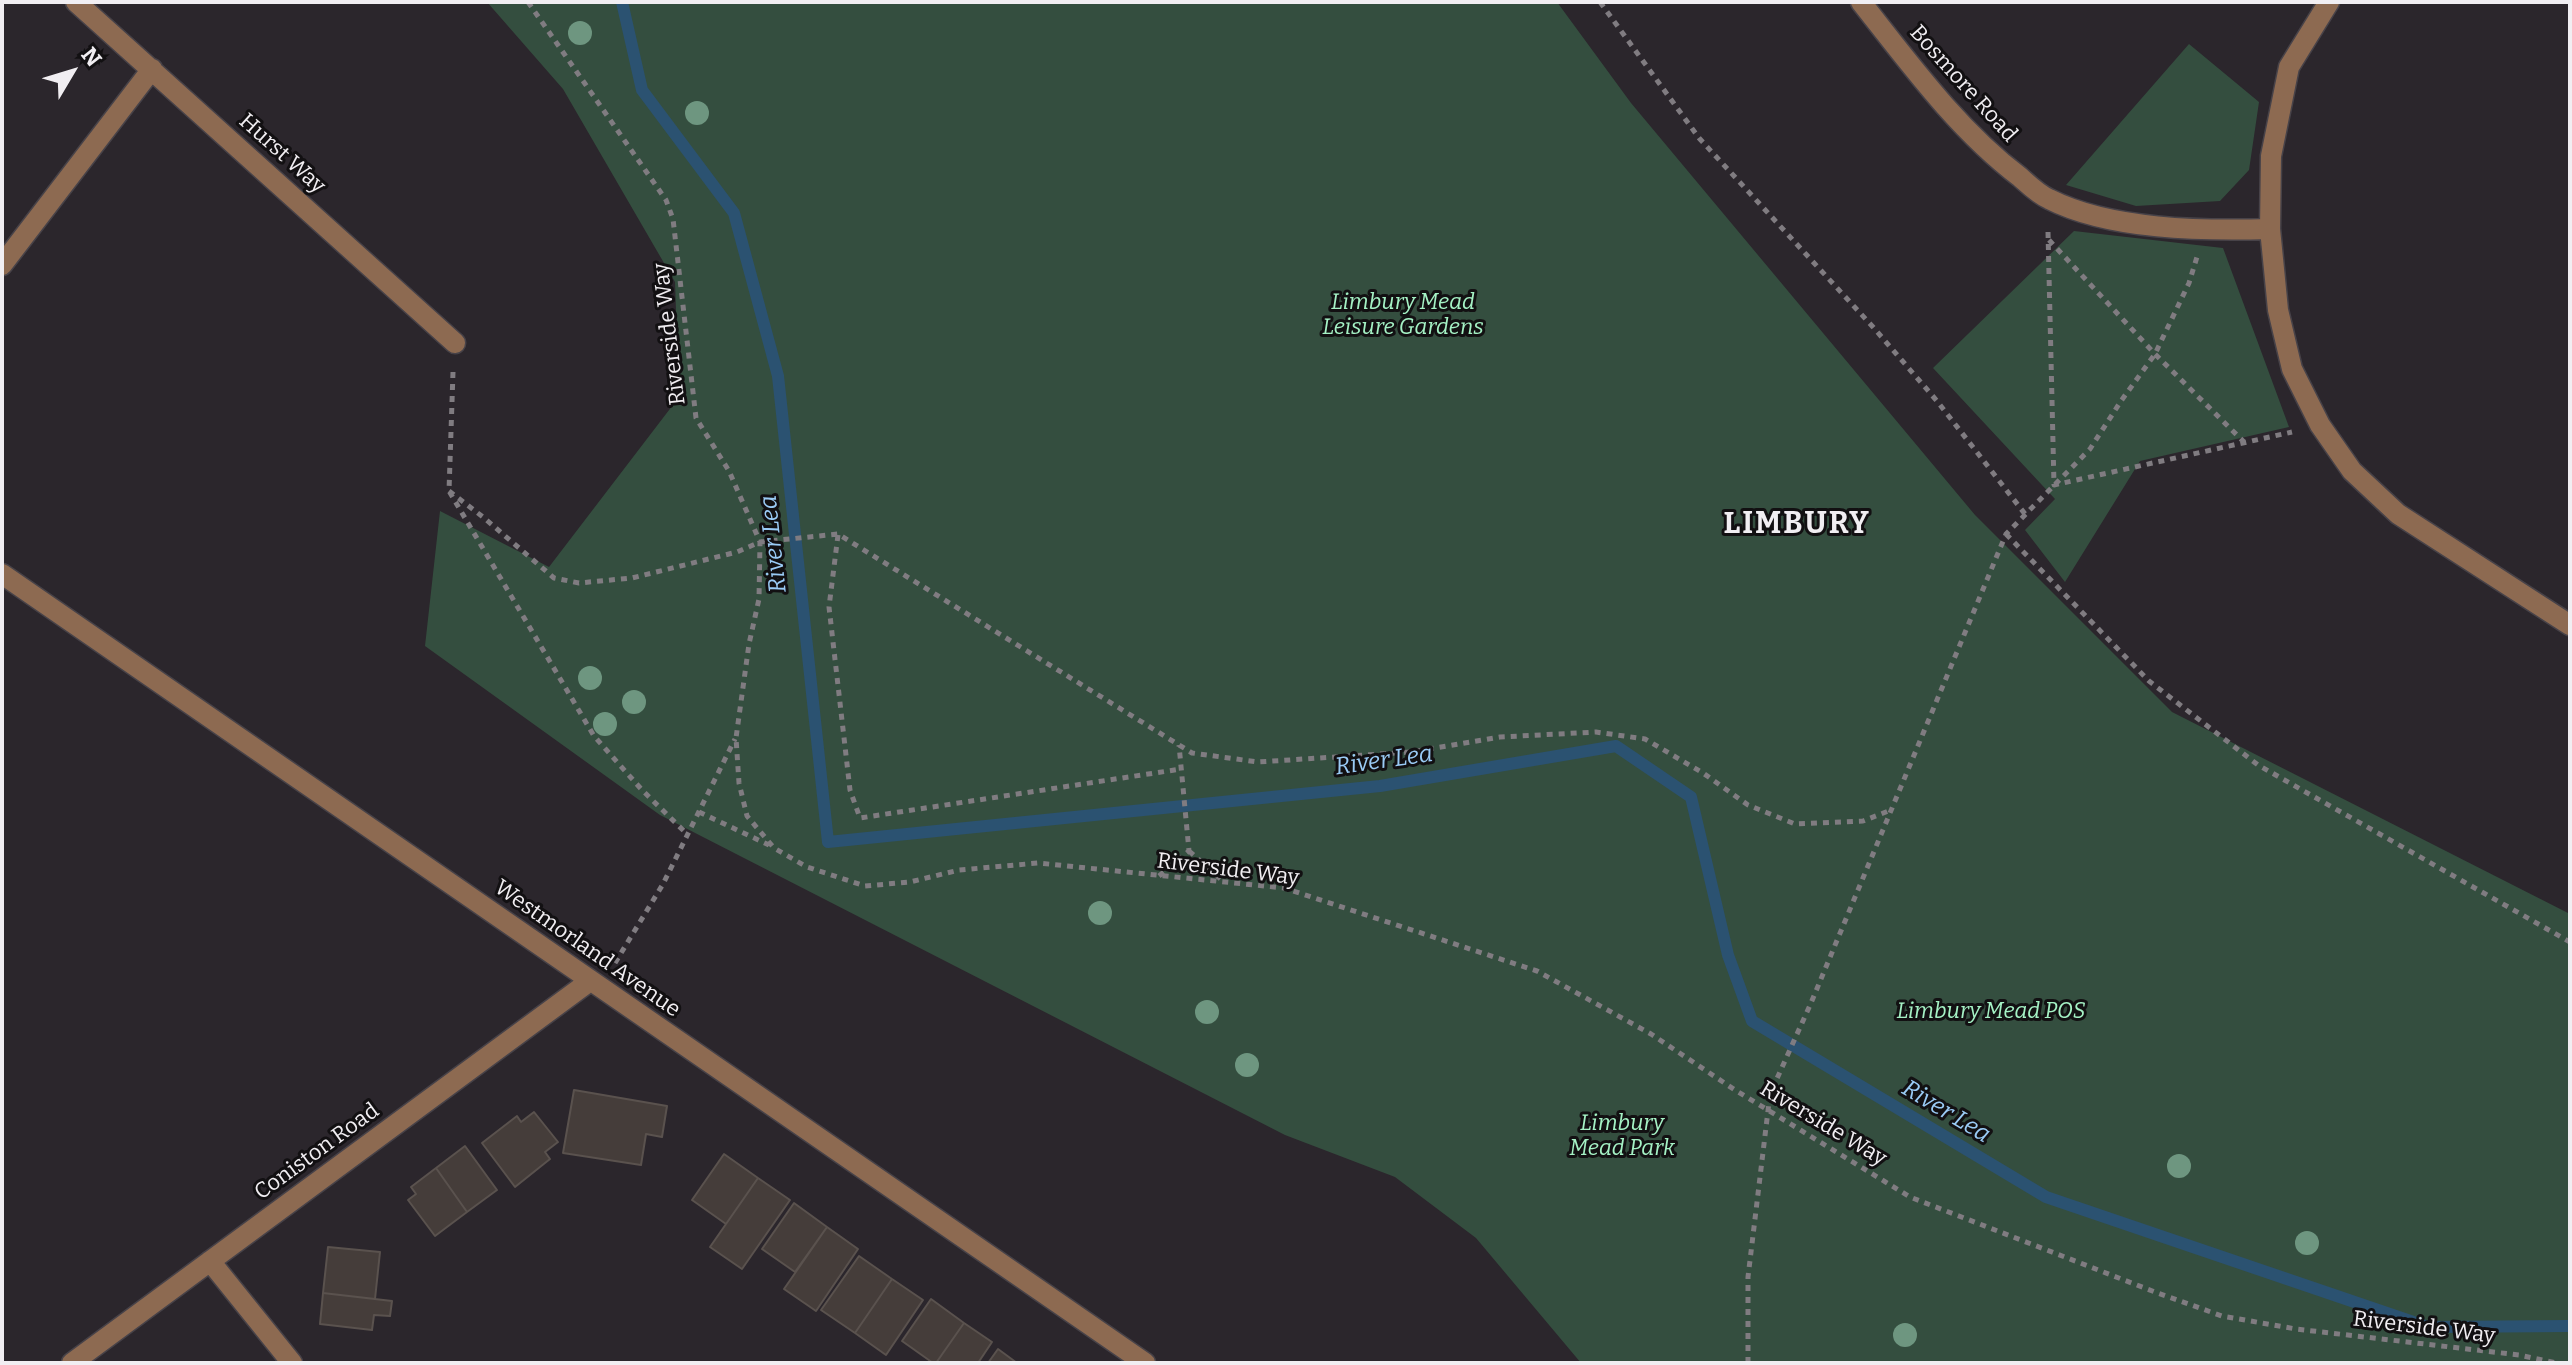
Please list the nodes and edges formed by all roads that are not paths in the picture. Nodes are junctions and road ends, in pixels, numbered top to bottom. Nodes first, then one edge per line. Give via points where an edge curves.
1 (76, 2) edge
2 (1861, 2) edge
3 (2329, 2) edge
4 (152, 69) junction
5 (2270, 229) junction
6 (2, 265) edge
7 (455, 343) road end
8 (2, 574) edge
9 (2570, 625) edge
10 (594, 984) junction
11 (210, 1261) junction
12 (72, 1363) edge
13 (292, 1363) edge
14 (1145, 1363) edge

1 - 4 street, Hurst Way
2 - 5 street, Bosmore Road via 1991,156 2048,199 2105,217 2201,231
3 - 5 street via 2289,67 2271,156
4 - 6 street
4 - 7 street, Hurst Way
5 - 9 street via 2278,310 2292,369 2320,425 2352,471 2398,514
8 - 10 street, Westmorland Avenue
10 - 11 street, Coniston Road
10 - 14 street, Westmorland Avenue
11 - 12 street, Coniston Road
11 - 13 street

